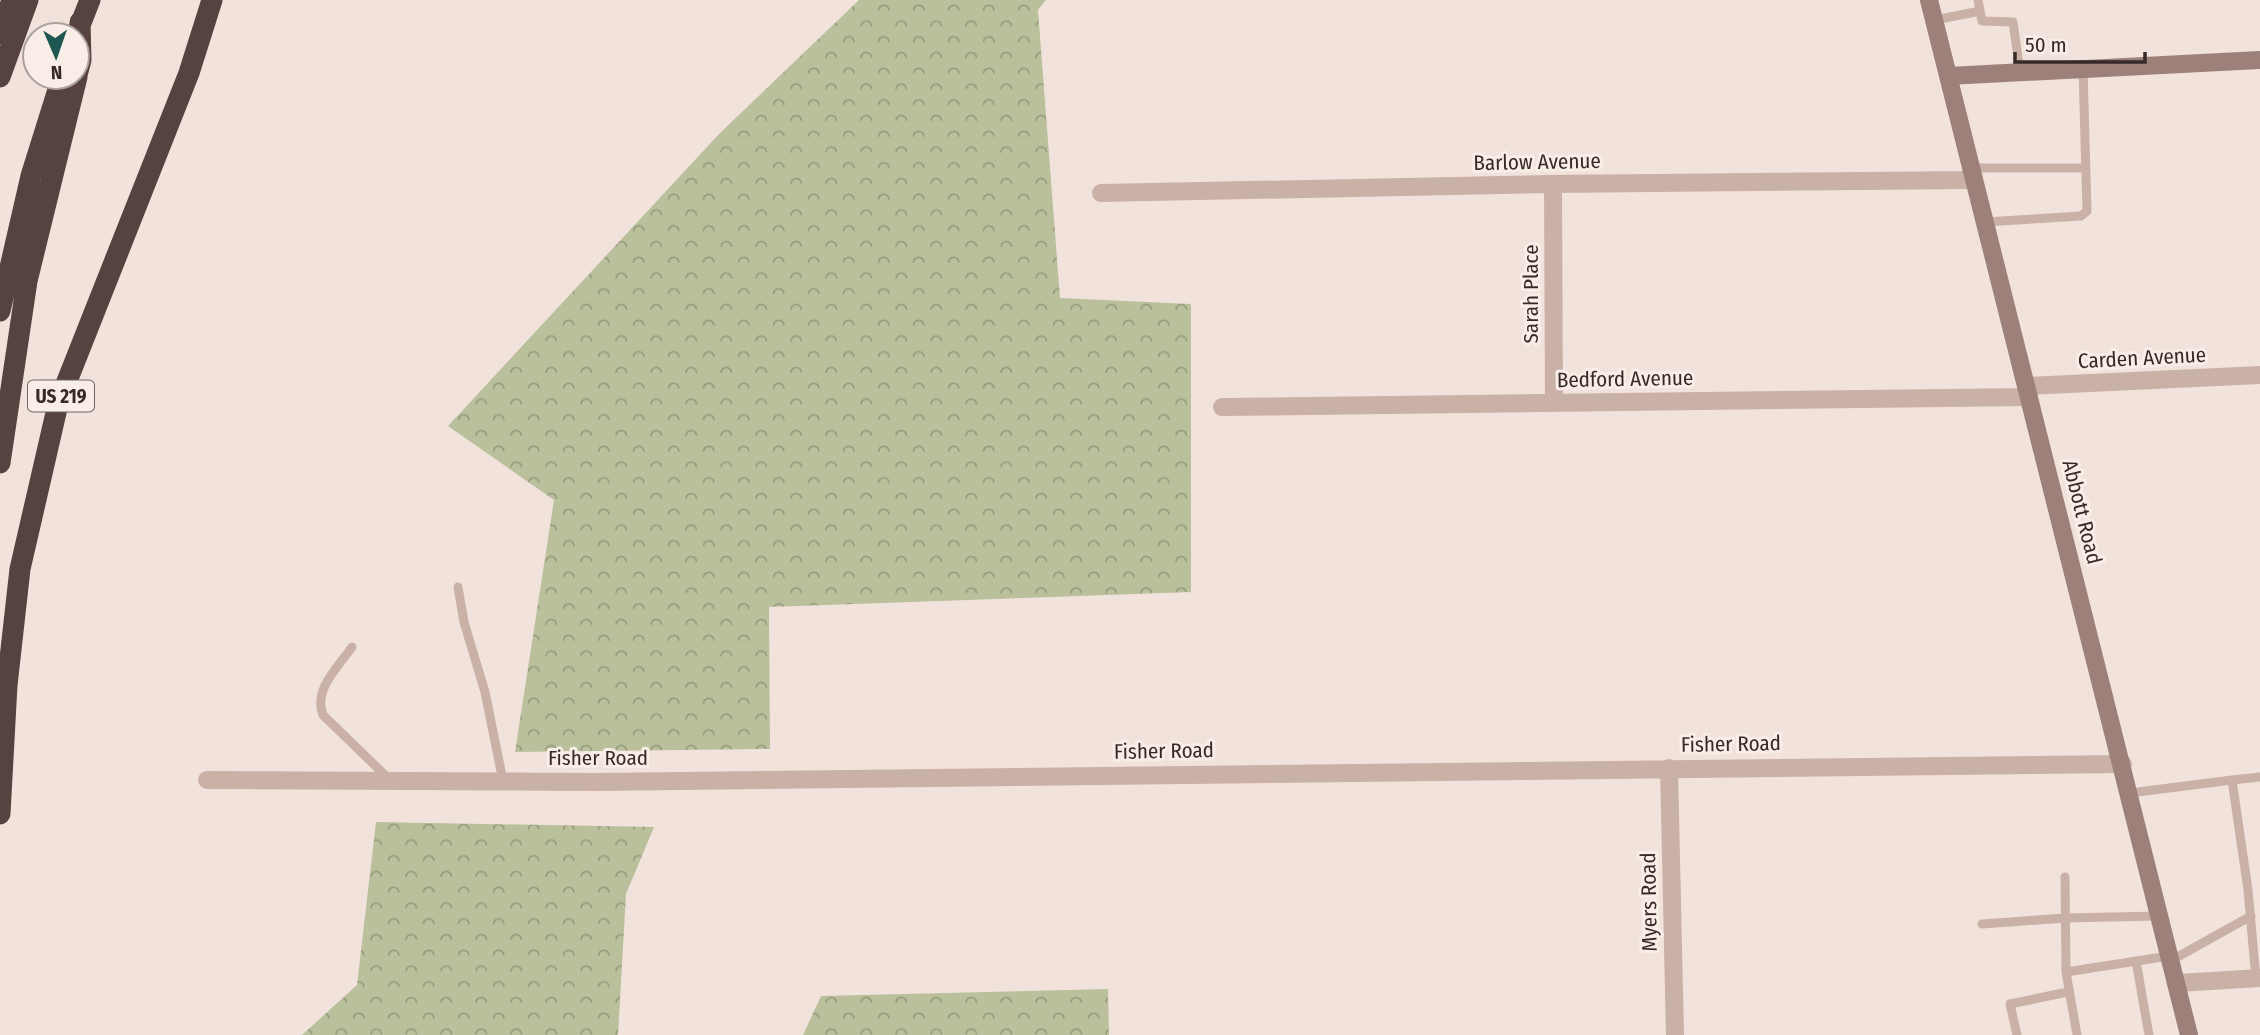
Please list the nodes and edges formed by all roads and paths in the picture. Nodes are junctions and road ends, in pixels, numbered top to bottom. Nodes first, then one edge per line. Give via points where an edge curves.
1 (12, 0) edge
2 (28, 0) edge
3 (89, 0) edge
4 (212, 0) edge
5 (1930, 0) edge
6 (1978, 0) edge
7 (1980, 11) junction
8 (1935, 20) junction
9 (81, 21) edge
10 (0, 34) edge
11 (2260, 60) edge
12 (2083, 69) junction
13 (2020, 72) junction
14 (1948, 76) junction
15 (0, 78) edge
16 (58, 91) edge
17 (73, 91) edge
18 (2085, 168) junction
19 (1973, 174) junction
20 (1553, 184) junction
21 (1101, 193) dead end
22 (1985, 222) junction
23 (0, 311) edge
24 (2260, 374) edge
25 (2028, 392) junction
26 (1554, 403) junction
27 (1222, 407) dead end
28 (0, 463) edge
29 (458, 587) dead end
30 (352, 647) dead end
31 (2123, 764) junction
32 (1669, 768) junction
33 (2260, 777) edge
34 (207, 780) dead end
35 (2232, 780) junction
36 (391, 781) junction
37 (503, 781) junction
38 (2130, 793) junction
39 (0, 814) edge
40 (2065, 877) dead end
41 (2161, 916) junction
42 (2251, 916) junction
43 (2065, 918) junction
44 (1982, 924) dead end
45 (2171, 958) junction
46 (2136, 961) junction
47 (2066, 972) junction
48 (2258, 979) edge
49 (2178, 983) junction
50 (2068, 992) junction
51 (1675, 1035) edge
52 (2017, 1035) edge
53 (2077, 1035) edge
54 (2149, 1035) edge
55 (2189, 1035) edge

1 - 10 highway
2 - 15 highway
3 - 9 highway
4 - 39 highway, US 219 via 189,73 58,404 20,569 7,685
5 - 8 street, Abbott Road
6 - 7 lane
7 - 8 lane
7 - 13 lane via 1982,21 2013,22
8 - 14 street, Abbott Road
11 - 12 street
12 - 13 street
12 - 18 lane
13 - 14 street
14 - 19 street, Abbott Road
16 - 23 highway via 31,176
17 - 28 highway via 27,281
18 - 19 lane
18 - 22 lane via 2087,211 2081,216
19 - 20 street, Barlow Avenue
19 - 22 street, Abbott Road
20 - 21 street, Barlow Avenue
20 - 26 street, Sarah Place
22 - 25 street, Abbott Road
24 - 25 street, Carden Avenue
25 - 26 street, Bedford Avenue
25 - 31 street, Abbott Road
26 - 27 street, Bedford Avenue
29 - 37 lane
30 - 36 lane via 321,692 319,704 323,715
31 - 32 street, Fisher Road
31 - 38 street, Abbott Road
32 - 37 street, Fisher Road
32 - 51 street, Myers Road
33 - 35 lane
34 - 36 street, Fisher Road
35 - 38 lane
35 - 42 lane
36 - 37 street, Fisher Road
38 - 41 street, Abbott Road
40 - 43 lane
41 - 43 lane
41 - 45 street, Abbott Road
42 - 45 lane
42 - 48 lane
43 - 44 lane
43 - 47 lane
45 - 46 lane
45 - 49 street, Abbott Road
46 - 47 lane
46 - 54 lane
47 - 50 lane
48 - 49 street
49 - 55 street, Abbott Road
50 - 52 lane via 2010,1004
50 - 53 lane

